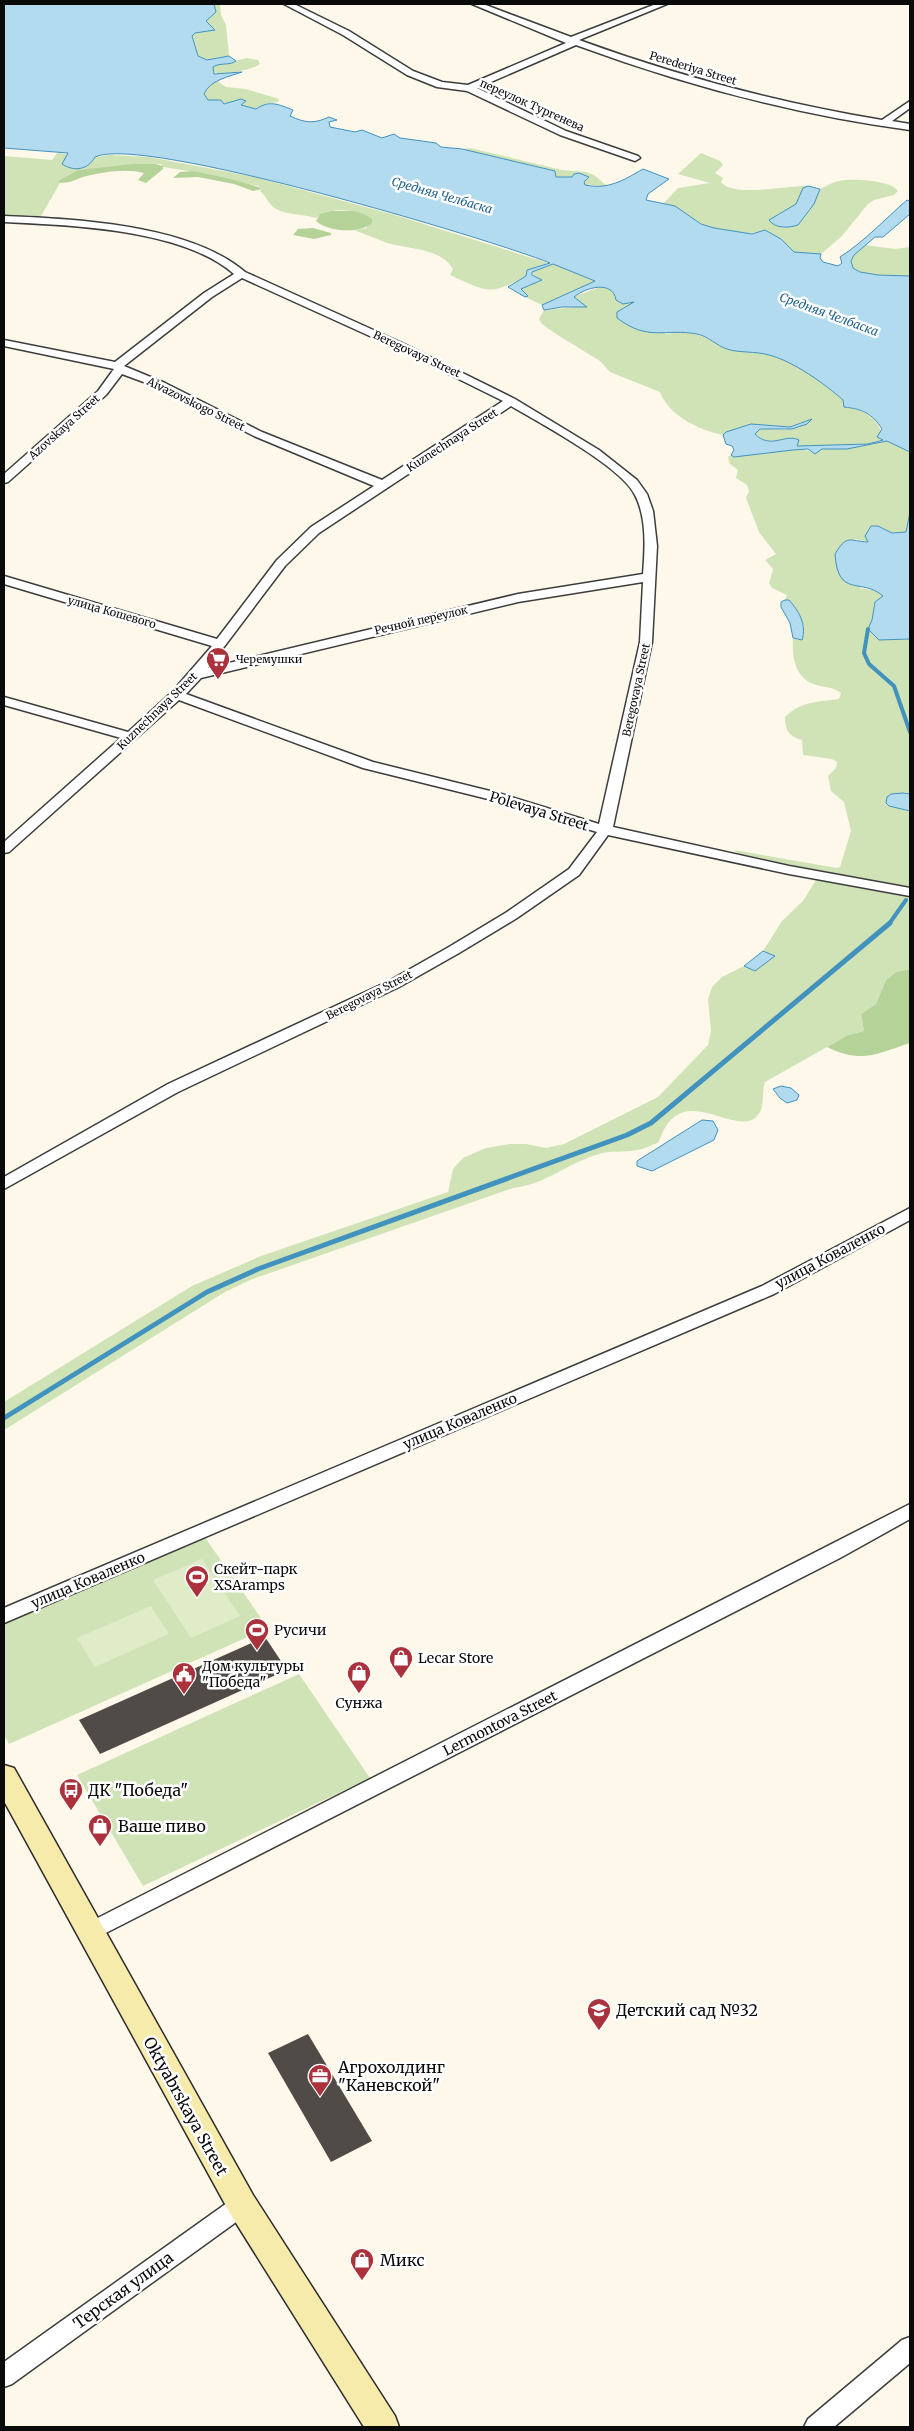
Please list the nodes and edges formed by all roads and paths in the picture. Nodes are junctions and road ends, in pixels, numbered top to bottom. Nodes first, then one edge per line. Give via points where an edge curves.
1 (288, 4) edge
2 (476, 4) edge
3 (663, 4) edge
4 (572, 42) junction
5 (469, 88) junction
6 (910, 104) edge
7 (883, 123) junction
8 (910, 127) edge
9 (635, 158) dead end
10 (4, 219) edge
11 (241, 274) junction
12 (4, 343) edge
13 (119, 368) junction
14 (512, 401) junction
15 (4, 480) edge
16 (382, 485) junction
17 (649, 577) junction
18 (4, 580) edge
19 (219, 644) junction
20 (196, 675) junction
21 (177, 695) junction
22 (4, 701) edge
23 (132, 737) junction
24 (605, 830) junction
25 (4, 849) edge
26 (910, 892) edge
27 (4, 1184) edge
28 (910, 1213) edge
29 (910, 1511) edge
30 (4, 1616) edge
31 (8, 1794) edge
32 (89, 1932) junction
33 (242, 2205) junction
34 (910, 2348) edge
35 (4, 2376) edge
36 (383, 2427) edge
37 (816, 2427) edge

1 - 5 street, переулок Тургенева via 346,33 410,73 440,85
2 - 4 street, Perederiya Street
3 - 4 street
4 - 5 street
4 - 7 street, Perederiya Street via 737,94
5 - 9 street, переулок Тургенева via 563,133
6 - 7 street
7 - 8 street, Perederiya Street
10 - 11 street, Beregovaya Street via 128,229 208,252 229,262
11 - 13 street, Azovskaya Street via 208,295
11 - 14 street, Beregovaya Street
12 - 13 street, Aivazovskogo Street
13 - 15 street, Azovskaya Street via 102,393
13 - 16 street, Aivazovskogo Street via 161,385 258,434
14 - 16 street, Kuznechnaya Street
14 - 17 street, Beregovaya Street via 595,452 633,483 647,511 651,546
16 - 19 street, Kuznechnaya Street via 329,520 300,544 264,584
17 - 20 street, Речной переулок via 518,598
17 - 24 street, Beregovaya Street via 643,661
18 - 19 street, улица Кошевого
19 - 20 street, Kuznechnaya Street
20 - 21 street, Kuznechnaya Street
21 - 23 street, Kuznechnaya Street
21 - 24 street, Polevaya Street via 368,765 493,796
22 - 23 street
23 - 25 street, Kuznechnaya Street
24 - 26 street, Polevaya Street via 789,870
24 - 27 street, Beregovaya Street via 580,866 566,879 454,950 394,984 173,1088
28 - 30 street, улица Коваленко via 768,1290
29 - 32 street, Lermontova Street via 834,1553
31 - 32 street, Oktyabrskaya Street
32 - 33 street, Oktyabrskaya Street
33 - 35 street, Терская улица
33 - 36 street, Oktyabrskaya Street
34 - 37 street

